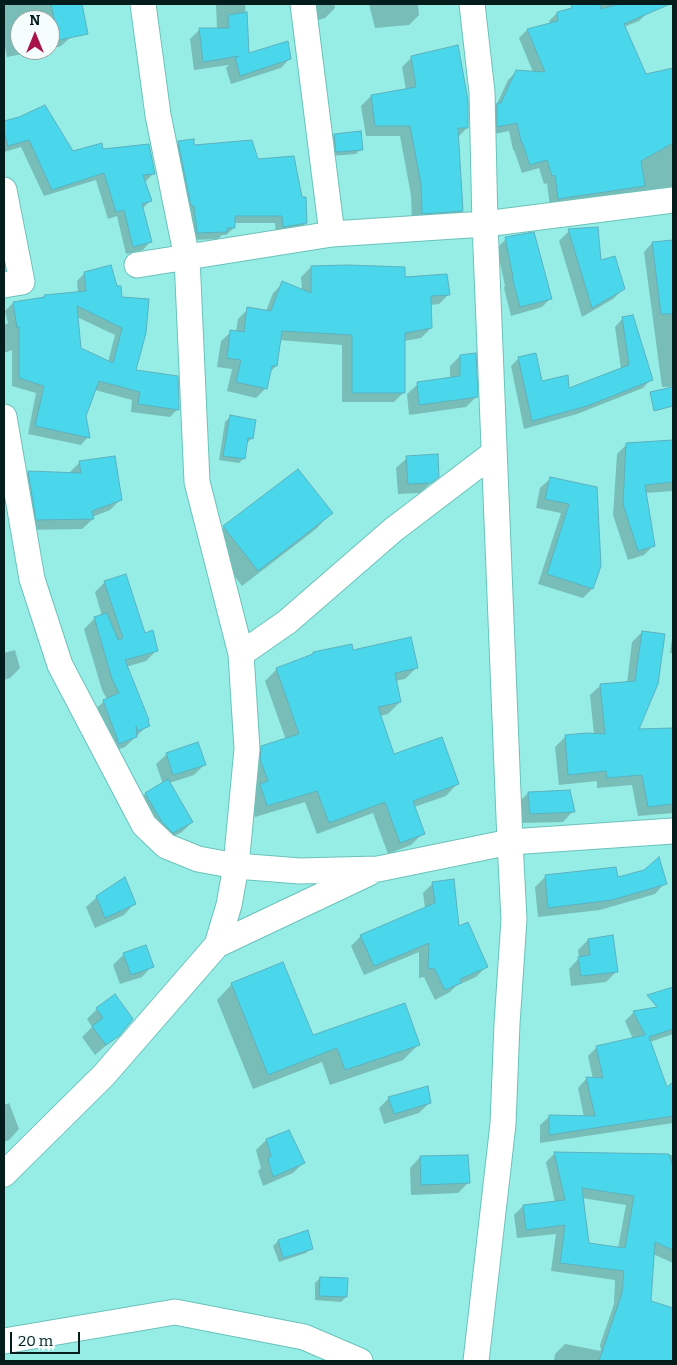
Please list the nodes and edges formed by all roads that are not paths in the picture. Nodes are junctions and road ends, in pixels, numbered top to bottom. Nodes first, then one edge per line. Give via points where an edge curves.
1 (143, 4) edge
2 (302, 4) edge
3 (472, 4) edge
4 (4, 190) edge
5 (673, 200) edge
6 (485, 224) junction
7 (332, 234) junction
8 (187, 258) junction
9 (136, 265) dead end
10 (4, 286) edge
11 (4, 417) edge
12 (494, 453) junction
13 (241, 654) junction
14 (673, 831) edge
15 (510, 842) junction
16 (236, 866) junction
17 (378, 869) junction
18 (217, 945) junction
19 (4, 1174) edge
20 (4, 1341) edge
21 (360, 1361) edge
22 (476, 1361) edge

1 - 8 street via 158,115
2 - 7 street
3 - 6 street via 482,92
4 - 10 street via 22,282
5 - 6 street
6 - 7 street
6 - 12 street
7 - 8 street
8 - 9 street
8 - 13 street via 197,482
11 - 16 street via 32,579 60,665 144,825 166,846 198,859
12 - 13 street via 393,530 287,622
12 - 15 street
13 - 16 street via 247,749
14 - 15 street
15 - 17 street
15 - 22 street via 514,919 503,1124
16 - 17 street via 300,871
16 - 18 street
17 - 18 street
18 - 19 street via 104,1075
20 - 21 street via 175,1312 304,1337

